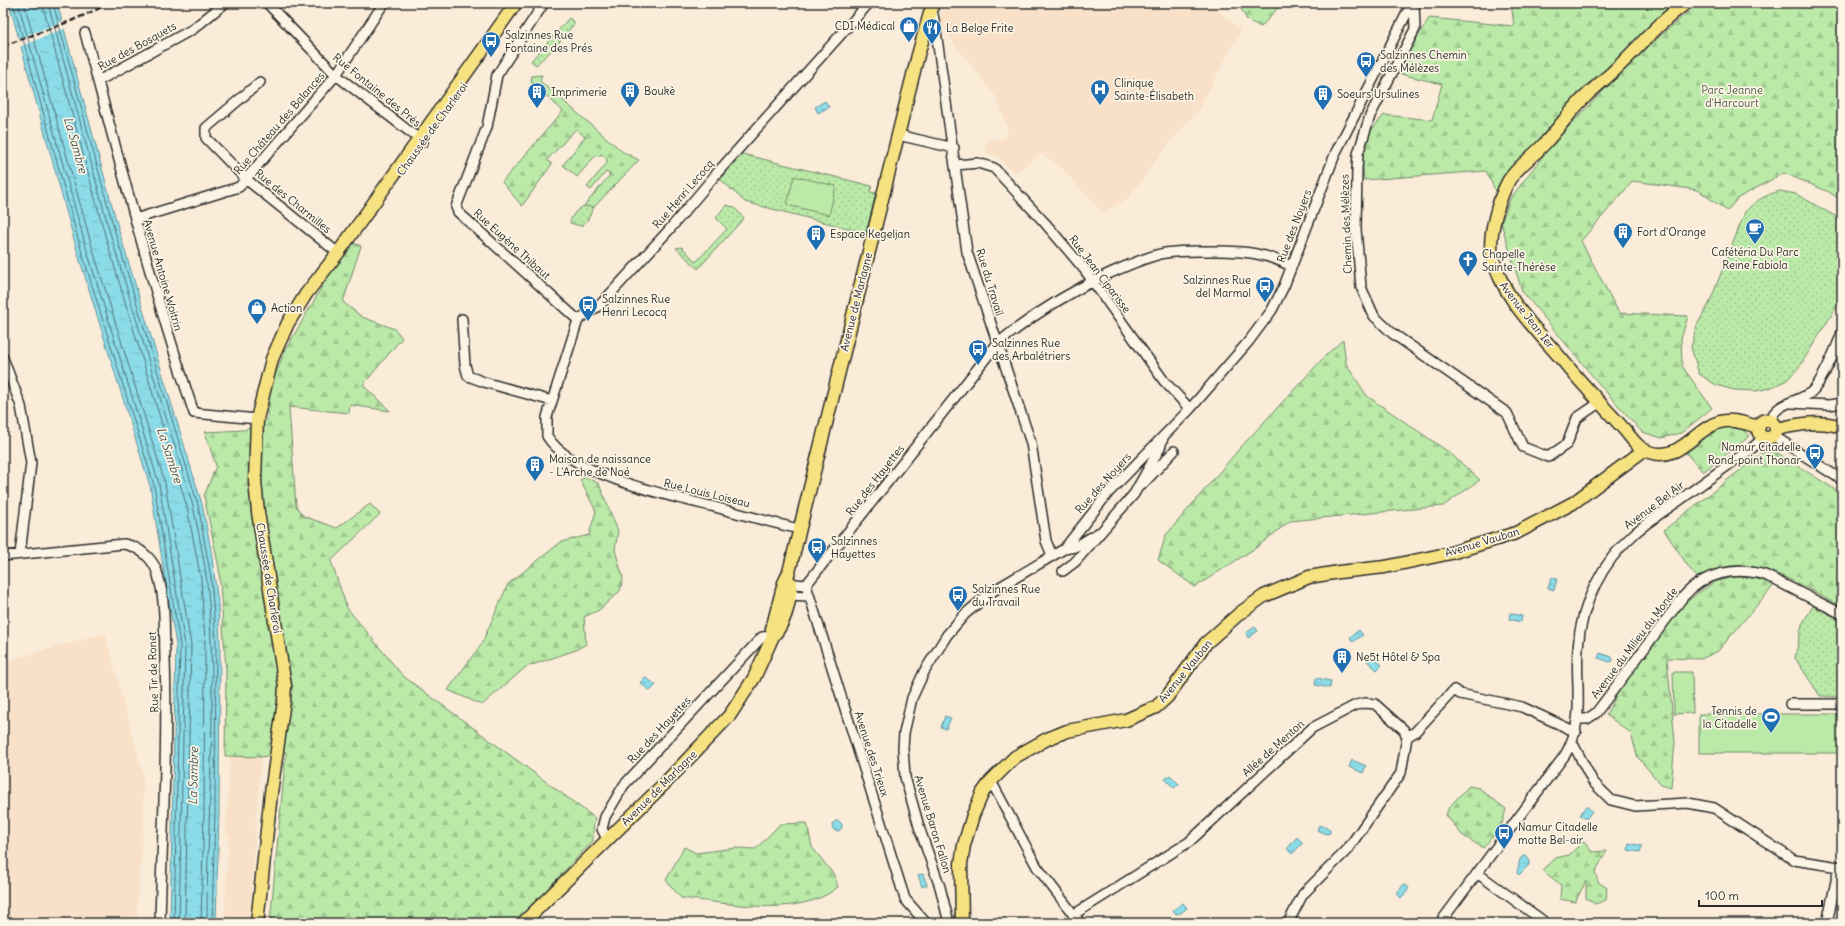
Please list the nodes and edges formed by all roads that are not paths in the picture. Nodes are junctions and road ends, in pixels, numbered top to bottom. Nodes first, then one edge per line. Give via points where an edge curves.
1 (225, 3) edge
2 (267, 3) edge
3 (384, 3) edge
4 (516, 3) edge
5 (524, 3) edge
6 (544, 3) edge
7 (869, 3) edge
8 (1413, 3) edge
9 (1686, 3) edge
10 (932, 6) edge
11 (85, 33) dead end
12 (336, 75) junction
13 (98, 81) junction
14 (260, 82) dead end
15 (898, 135) junction
16 (421, 140) junction
17 (954, 148) junction
18 (956, 165) junction
19 (247, 180) junction
20 (135, 219) junction
21 (338, 253) junction
22 (1291, 266) junction
23 (1093, 281) junction
24 (462, 319) dead end
25 (578, 320) junction
26 (1842, 333) edge
27 (997, 344) junction
28 (3, 358) edge
29 (552, 401) junction
30 (1599, 403) junction
31 (1788, 403) junction
32 (1842, 403) edge
33 (1190, 409) junction
34 (257, 419) junction
35 (1842, 428) edge
36 (1768, 430) junction
37 (1163, 436) junction
38 (1644, 450) junction
39 (1174, 451) dead end
40 (1842, 480) edge
41 (1134, 494) junction
42 (799, 529) junction
43 (1101, 532) junction
44 (1064, 549) junction
45 (20, 554) junction
46 (1052, 555) junction
47 (3, 556) edge
48 (1063, 571) dead end
49 (788, 583) junction
50 (806, 585) junction
51 (809, 596) junction
52 (1842, 614) edge
53 (773, 636) junction
54 (1790, 704) dead end
55 (1842, 704) edge
56 (1578, 719) junction
57 (1576, 732) junction
58 (1407, 737) junction
59 (1572, 742) junction
60 (991, 781) junction
61 (607, 839) junction
62 (1840, 866) edge
63 (1477, 873) junction
64 (1073, 916) junction
65 (160, 923) edge
66 (257, 923) edge
67 (523, 923) edge
68 (926, 923) edge
69 (949, 923) edge
70 (962, 923) edge
71 (1080, 923) edge
72 (1288, 923) edge
73 (1440, 923) edge
74 (1546, 923) edge
75 (1827, 923) edge

1 - 13 street, Rue des Bosquets via 193,29
2 - 12 street, Rue Fontaine des Prés
3 - 12 street, Rue Château des Balances
4 - 16 main road, Chaussée de Charleroi
5 - 16 main road, Chaussée de Charleroi
6 - 25 street, Rue Eugène Thibaut via 497,75 487,127 456,207 458,212
7 - 25 street, Rue Henri Lecocq via 669,230 600,305
8 - 22 street, Rue des Noyers via 1336,152
8 - 30 street, Chemin des Mélèzes via 1415,29 1370,116 1358,154 1356,170 1356,229 1361,287 1374,316 1392,333 1507,413 1523,447 1548,457 1567,444 1577,418
9 - 30 main road, Avenue Jean Ier via 1657,27 1584,98 1510,179 1494,223 1492,254 1502,284 1523,314
10 - 15 main road, Avenue de Marlagne
10 - 17 street, Rue du Travail
11 - 13 street, Avenue Antoine Woitrin
12 - 16 street, Rue Fontaine des Prés
12 - 19 street, Rue Château des Balances
13 - 20 street, Avenue Antoine Woitrin
14 - 19 street, Rue des Charmilles via 206,128 206,138
15 - 17 street
15 - 42 main road, Avenue de Marlagne
16 - 21 main road, Chaussée de Charleroi
17 - 18 street, Rue du Travail
18 - 23 street, Rue Jean Ciparisse via 978,163 994,168 1045,223
18 - 27 street, Rue du Travail via 967,252
19 - 20 street, Rue Château des Balances via 239,187
19 - 21 street, Rue des Charmilles
20 - 34 street, Avenue Antoine Woitrin via 166,330 194,412
21 - 34 main road, Chaussée de Charleroi via 306,294 281,338 268,370
22 - 23 street, Rue des Hayettes via 1281,260 1247,251 1186,250 1127,265
22 - 33 street, Rue des Noyers via 1272,310 1249,341
23 - 27 street, Rue des Hayettes via 1063,296
23 - 33 street, Rue Jean Ciparisse via 1164,381
24 - 29 street via 468,376
25 - 29 street
26 - 31 street, Avenue Bel Air via 1826,370 1810,393
27 - 46 street, Rue du Travail via 1031,443 1046,541
27 - 50 street, Rue des Hayettes
28 - 45 street via 21,406 31,463
29 - 42 street, Rue Louis Loiseau via 547,416 546,436 559,450 610,477 647,490
30 - 38 main road, Avenue Jean Ier
31 - 32 street
31 - 36 street, Avenue Bel Air via 1776,410
33 - 37 street, Rue des Noyers
34 - 66 main road, Chaussée de Charleroi via 256,497 285,686
35 - 36 main road via 1812,423
36 - 38 main road via 1734,421 1722,421 1676,450 1659,454
36 - 40 street
36 - 56 street, Avenue Bel Air via 1751,449 1636,532 1615,554 1588,603 1580,631 1577,656
37 - 41 street, Rue des Noyers via 1160,448
37 - 44 street, Rue des Noyers via 1109,492
38 - 60 main road, Avenue Vauban via 1573,503 1516,533 1451,553 1385,567 1309,577 1264,596 1206,643 1167,697 1156,707 1126,720 1073,730 1047,739 1015,757
39 - 41 street, Rue des Noyers
41 - 43 street, Rue des Noyers
42 - 49 main road, Avenue de Marlagne
43 - 44 street, Rue des Noyers via 1075,547
43 - 48 street, Rue des Noyers via 1075,562
44 - 46 street, Rue des Noyers
45 - 47 street, Rue Tir de Ronet
45 - 65 street, Rue Tir de Ronet via 124,544 146,554 158,574 162,603 166,705
46 - 69 street, Avenue Baron Fallon via 993,591 965,614 947,635 924,672 912,698 903,748 905,777
49 - 50 street
49 - 51 street
49 - 53 main road, Avenue de Marlagne via 789,603
50 - 51 street, Avenue des Trieux
51 - 68 street, Avenue des Trieux via 905,899
52 - 56 street, Avenue du Milieu du Monde via 1765,575 1751,571 1735,571 1714,575 1685,594 1596,713 1587,719
53 - 61 main road, Avenue de Marlagne via 754,678 730,715
53 - 61 street, Rue des Hayettes via 762,637 624,785 604,817 602,829
54 - 55 street
56 - 57 street, Avenue Bel Air
57 - 58 street via 1522,707 1460,694 1454,690
57 - 59 street
58 - 64 street, Allée de Menton via 1404,730 1381,708 1375,704 1365,703 1356,705 1312,728 1189,842
58 - 72 street via 1401,773 1347,850 1303,894
59 - 62 street via 1593,782 1611,800 1635,806 1688,803 1714,808 1794,860
59 - 63 street
60 - 64 street via 1037,867
60 - 70 main road, Avenue Vauban via 973,815 964,845 960,887
61 - 67 main road, Avenue de Marlagne
62 - 75 street
63 - 73 street
63 - 74 street
64 - 71 street

